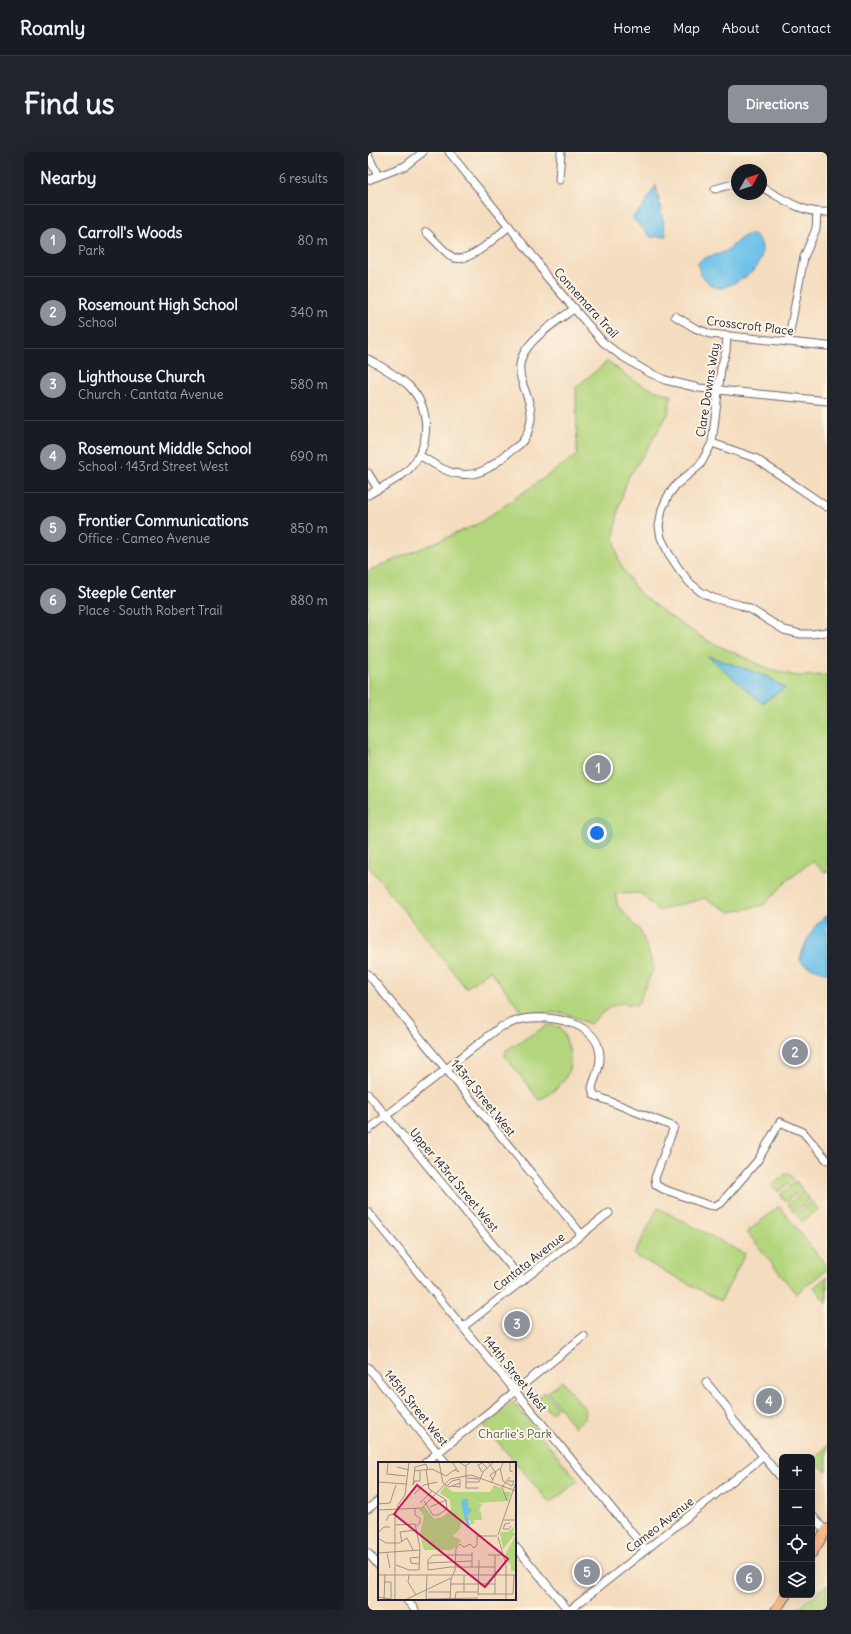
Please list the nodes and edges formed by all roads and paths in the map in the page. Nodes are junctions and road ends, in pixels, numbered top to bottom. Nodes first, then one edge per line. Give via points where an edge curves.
1 (423, 152) edge
2 (449, 152) edge
3 (560, 152) edge
4 (368, 156) edge
5 (378, 176) junction
6 (368, 180) edge
7 (559, 180) dead end
8 (731, 185) edge
9 (715, 189) dead end
10 (767, 191) edge
11 (827, 212) edge
12 (817, 213) junction
13 (509, 226) junction
14 (426, 232) dead end
15 (575, 308) junction
16 (675, 316) dead end
17 (727, 336) junction
18 (788, 342) junction
19 (827, 346) edge
20 (368, 359) edge
21 (718, 390) junction
22 (827, 401) edge
23 (712, 443) junction
24 (419, 455) junction
25 (368, 473) edge
26 (378, 489) junction
27 (368, 495) edge
28 (827, 507) edge
29 (827, 632) edge
30 (368, 974) edge
31 (446, 1070) junction
32 (368, 1094) edge
33 (386, 1116) junction
34 (368, 1130) edge
35 (827, 1160) edge
36 (368, 1212) edge
37 (609, 1213) dead end
38 (582, 1235) junction
39 (522, 1281) junction
40 (463, 1327) junction
41 (584, 1336) dead end
42 (368, 1367) edge
43 (706, 1382) dead end
44 (515, 1391) junction
45 (438, 1453) junction
46 (764, 1456) junction
47 (426, 1462) edge
48 (445, 1462) edge
49 (779, 1475) edge
50 (378, 1501) edge
51 (368, 1509) edge
52 (815, 1518) edge
53 (826, 1530) edge
54 (516, 1547) edge
55 (815, 1548) edge
56 (646, 1550) junction
57 (368, 1553) edge
58 (378, 1565) edge
59 (784, 1598) edge
60 (407, 1600) edge
61 (415, 1610) edge
62 (569, 1610) edge
63 (776, 1610) edge

1 - 5 street via 405,166
2 - 13 street, Connemara Trail
3 - 7 street
4 - 5 street
5 - 6 street
8 - 9 street
10 - 12 street
11 - 12 street
12 - 18 street via 816,229 804,257
13 - 14 street via 475,254 462,258 453,258
13 - 15 street, Connemara Trail via 546,276
15 - 21 street, Connemara Trail via 603,342 646,371 665,380
15 - 24 street via 528,345 520,360 521,380 528,398 531,420 524,439 519,444 488,469 470,475 452,472
16 - 17 street, Crosscroft Place via 702,332
17 - 18 street, Crosscroft Place
17 - 21 street, Clare Downs Way
18 - 19 street, Crosscroft Place
20 - 24 street via 402,380 419,400 425,415 426,432
21 - 22 street, Connemara Trail
21 - 23 street, Clare Downs Way
23 - 28 street via 755,458
23 - 29 street, Clare Downs Way via 700,465 676,486 662,509 659,526 661,538 678,569 701,592 750,609 784,630 801,634
24 - 26 street via 407,470
25 - 26 street
26 - 27 street
30 - 31 street, 143rd Street West
31 - 33 street
31 - 35 street via 500,1027 523,1019 560,1020 586,1030 596,1040 600,1064 592,1088 594,1095 674,1127 655,1178 656,1185 715,1206 730,1195 758,1160 780,1122 803,1132
31 - 38 street, 143rd Street West
32 - 33 street, Upper 143rd Street West
33 - 34 street
33 - 39 street, Upper 143rd Street West
36 - 40 street, 144th Street West
37 - 38 street, Cantata Avenue
38 - 39 street, Cantata Avenue
39 - 40 street, Cantata Avenue
40 - 44 street, 144th Street West
41 - 44 street
42 - 45 street, 145th Street West
43 - 46 street
44 - 45 street
44 - 56 street, 144th Street West
45 - 47 street
45 - 48 street, 145th Street West
46 - 49 street
46 - 56 street, Cameo Avenue
50 - 51 street
52 - 53 street
53 - 55 main road
54 - 62 street
56 - 62 street, Cameo Avenue
57 - 58 street
59 - 63 main road
60 - 61 street

